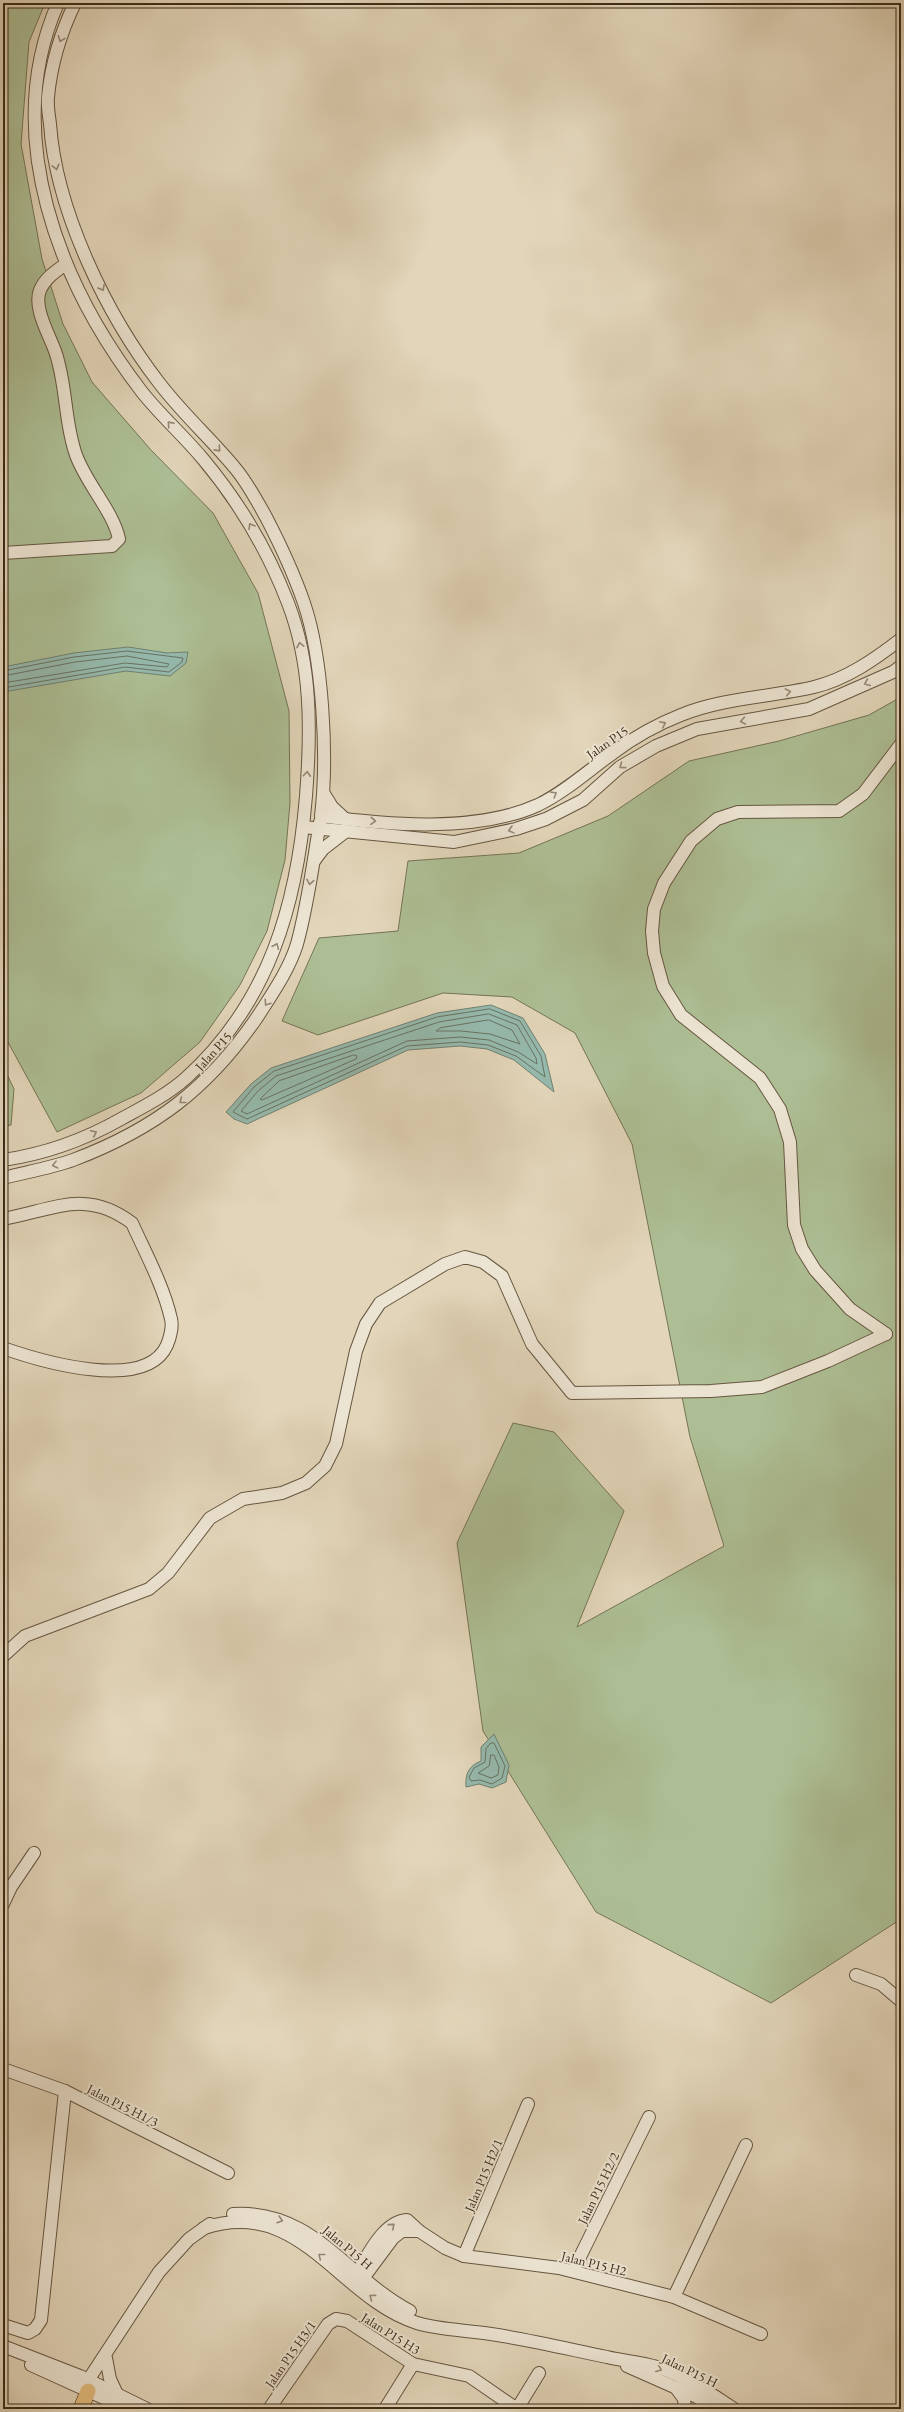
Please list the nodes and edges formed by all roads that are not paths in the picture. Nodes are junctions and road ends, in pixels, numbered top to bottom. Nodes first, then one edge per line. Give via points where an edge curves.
1 (58, 3) edge
2 (75, 3) edge
3 (65, 201) junction
4 (45, 211) junction
5 (66, 264) junction
6 (3, 554) edge
7 (304, 603) junction
8 (290, 609) junction
9 (901, 639) edge
10 (901, 666) edge
11 (901, 744) edge
12 (324, 794) junction
13 (305, 813) junction
14 (321, 816) junction
15 (346, 820) junction
16 (303, 827) junction
17 (318, 829) junction
18 (345, 832) junction
19 (314, 862) junction
20 (69, 1145) junction
21 (3, 1160) edge
22 (72, 1160) junction
23 (3, 1178) edge
24 (3, 1218) edge
25 (3, 1348) edge
26 (3, 1656) edge
27 (34, 1853) dead end
28 (3, 1904) edge
29 (856, 1975) dead end
30 (901, 2001) edge
31 (3, 2068) edge
32 (65, 2091) junction
33 (528, 2104) dead end
34 (649, 2117) dead end
35 (746, 2145) dead end
36 (228, 2173) dead end
37 (204, 2228) junction
38 (330, 2248) junction
39 (374, 2255) junction
40 (464, 2256) junction
41 (573, 2271) junction
42 (357, 2280) junction
43 (379, 2291) junction
44 (674, 2297) junction
45 (336, 2319) joint
46 (3, 2325) edge
47 (445, 2328) junction
48 (761, 2334) dead end
49 (3, 2346) edge
50 (3, 2354) edge
51 (105, 2357) junction
52 (608, 2357) junction
53 (413, 2364) junction
54 (71, 2372) junction
55 (539, 2373) dead end
56 (676, 2388) junction
57 (86, 2391) edge
58 (116, 2392) junction
59 (702, 2398) edge
60 (128, 2409) edge
61 (147, 2409) edge
62 (269, 2409) edge
63 (385, 2409) edge
64 (517, 2409) edge
65 (685, 2409) edge
66 (690, 2409) edge
67 (714, 2409) edge
68 (734, 2409) edge

1 - 4 street, Jalan P15 via 49,21 37,62 32,108 32,148
2 -> 3 street, Jalan P15 via 56,51 48,98 52,149
3 - 4 street
3 -> 7 street, Jalan P15 via 80,244 126,334 160,384 236,469 266,517
4 - 5 street, Jalan P15
5 - 6 street via 48,277 39,291 43,326 55,350 64,382 76,454 92,490 116,525 119,539 112,546
8 -> 5 street, Jalan P15 via 257,537 235,501 202,458 142,391 84,304
7 - 8 street
7 - 12 street, Jalan P15 via 312,635 321,698
13 -> 8 street, Jalan P15 via 310,738 309,689
15 -> 9 street, Jalan P15 via 453,823 495,818 538,804 584,776 641,735 682,714 731,702 815,687 855,672
10 -> 18 street via 893,672 808,709 697,730 656,746 620,767 583,800 546,819 516,829 454,842
11 - 26 street via 863,794 839,811 738,812 717,819 691,841 664,883 654,909 652,931 654,953 663,986 681,1015 760,1078 780,1109 790,1142 794,1225 802,1249 815,1270 850,1310 886,1334 828,1361 762,1387 731,1390 572,1393 532,1344 502,1276 483,1262 465,1257 445,1264 380,1303 366,1324 356,1350 336,1444 325,1466 306,1483 282,1493 243,1499 210,1518 168,1573 149,1589 25,1636
12 - 14 street, Jalan P15
12 - 15 street via 332,807
13 - 14 street, Jalan P15
13 - 16 street, Jalan P15
14 - 15 street, Jalan P15
14 - 17 street, Jalan P15
16 - 17 street
20 -> 16 street, Jalan P15 via 150,1104 184,1080 239,1020 259,987 280,937 290,900
17 - 18 street
17 - 19 street, Jalan P15
18 - 19 street via 323,849
19 -> 22 street, Jalan P15 via 296,946 275,991 239,1044 195,1091 155,1122
20 - 21 street, Jalan P15 via 24,1158
20 - 22 street
22 -> 23 street, Jalan P15
24 - 25 street via 77,1202 119,1213 132,1223 171,1320 169,1339 163,1354 148,1365 124,1371 56,1364
27 - 28 street
29 - 30 street via 881,1984
31 - 32 street, Jalan P15 H1/3
32 - 36 street, Jalan P15 H1/3
32 - 46 street via 41,2320 35,2329 28,2333
33 - 40 street, Jalan P15 H2/1
34 - 41 street, Jalan P15 H2/2
35 - 44 street
37 -> 38 street, Jalan P15 H via 218,2216 258,2214 284,2220
42 -> 37 street, Jalan P15 H via 280,2230 258,2223 235,2221
37 - 51 street, Jalan P15 H via 189,2239 159,2272
38 - 39 street via 356,2259
38 - 42 street, Jalan P15 H
39 - 40 street, Jalan P15 H2 via 402,2231 419,2231 445,2248
39 - 42 street, Jalan P15 H2
39 - 43 street
40 - 41 street, Jalan P15 H2
41 - 44 street, Jalan P15 H2
42 - 43 street, Jalan P15 H
47 -> 42 street, Jalan P15 H via 417,2323 391,2311
43 - 47 street, Jalan P15 H via 394,2303
44 - 48 street, Jalan P15 H2
45 - 53 street, Jalan P15 H3 via 347,2321
45 - 62 street, Jalan P15 H3/1 via 328,2324
47 - 52 street, Jalan P15 H via 542,2343
49 - 54 street
50 - 57 street
51 - 54 street via 84,2369
51 - 57 street, Jalan P15 H
51 - 58 street
52 - 56 street, Jalan P15 H
52 -> 59 street, Jalan P15 H via 658,2368
53 - 63 street
53 - 64 street, Jalan P15 H3 via 469,2376
54 - 57 street
55 - 64 street
56 - 59 street, Jalan P15 H
56 - 65 street via 684,2399
57 - 58 street
57 - 60 street
58 - 61 street
59 - 66 street
59 - 67 street, Jalan P15 H
59 - 68 street, Jalan P15 H

